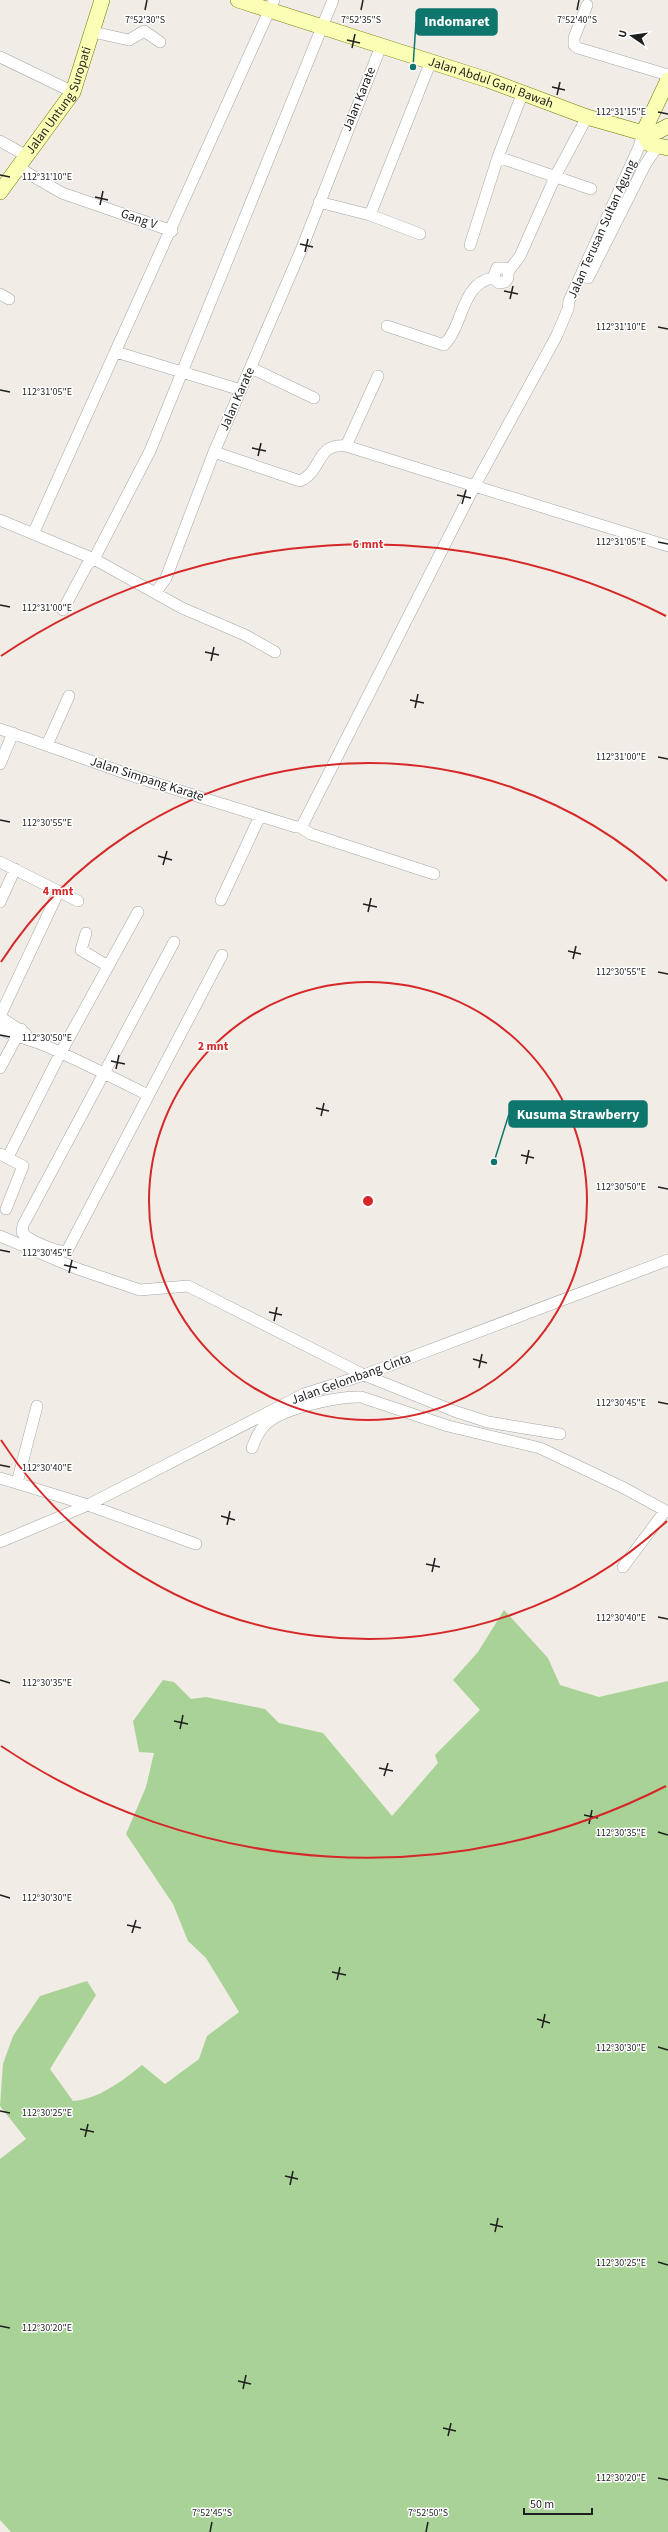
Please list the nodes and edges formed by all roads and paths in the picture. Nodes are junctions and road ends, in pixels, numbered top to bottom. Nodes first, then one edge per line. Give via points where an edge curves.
1 (238, 0) edge
2 (333, 0) edge
3 (98, 1) edge
4 (272, 5) edge
5 (587, 5) dead end
6 (322, 26) junction
7 (93, 32) junction
8 (160, 42) dead end
9 (381, 46) junction
10 (0, 57) edge
11 (431, 61) junction
12 (668, 75) edge
13 (668, 80) edge
14 (73, 92) junction
15 (523, 92) junction
16 (584, 115) junction
17 (668, 126) edge
18 (641, 127) junction
19 (668, 131) edge
20 (0, 141) edge
21 (663, 147) edge
22 (498, 157) junction
23 (23, 162) junction
24 (556, 175) junction
25 (591, 189) dead end
26 (0, 192) edge
27 (319, 202) junction
28 (370, 215) junction
29 (172, 231) junction
30 (420, 234) dead end
31 (470, 245) dead end
32 (568, 309) junction
33 (387, 326) dead end
34 (116, 352) junction
35 (251, 368) junction
36 (183, 372) junction
37 (378, 376) dead end
38 (241, 390) junction
39 (314, 398) dead end
40 (346, 446) junction
41 (214, 452) junction
42 (474, 487) junction
43 (0, 520) edge
44 (33, 534) junction
45 (668, 546) edge
46 (94, 559) junction
47 (156, 592) junction
48 (63, 610) dead end
49 (275, 652) dead end
50 (69, 696) dead end
51 (0, 729) edge
52 (13, 733) junction
53 (47, 745) junction
54 (0, 764) edge
55 (260, 816) junction
56 (298, 827) junction
57 (0, 862) edge
58 (15, 868) junction
59 (434, 874) dead end
60 (59, 891) junction
61 (221, 900) dead end
62 (78, 901) dead end
63 (0, 902) edge
64 (138, 912) dead end
65 (86, 933) dead end
66 (174, 942) dead end
67 (222, 955) dead end
68 (108, 966) junction
69 (0, 1016) edge
70 (0, 1029) edge
71 (19, 1033) junction
72 (61, 1052) junction
73 (0, 1068) edge
74 (103, 1073) junction
75 (148, 1095) junction
76 (4, 1156) edge
77 (6, 1209) dead end
78 (0, 1236) edge
79 (668, 1260) edge
80 (364, 1375) junction
81 (37, 1406) dead end
82 (560, 1434) dead end
83 (252, 1448) dead end
84 (0, 1478) edge
85 (16, 1483) junction
86 (88, 1505) junction
87 (667, 1512) edge
88 (0, 1542) edge
89 (196, 1544) dead end
90 (623, 1567) dead end

1 - 4 main road, Jalan Abdul Gani Bawah
2 - 6 street
3 - 7 main road, Jalan Untung Suropati
4 - 6 main road, Jalan Abdul Gani Bawah
4 - 29 street
5 - 12 street via 574,38 574,45
6 - 9 main road, Jalan Abdul Gani Bawah
6 - 36 street
7 - 8 street via 129,40 144,31
7 - 14 main road, Jalan Untung Suropati
9 - 11 main road, Jalan Abdul Gani Bawah
9 - 27 street, Jalan Karate
10 - 14 street
11 - 15 main road, Jalan Abdul Gani Bawah
11 - 28 street
13 - 18 main road
14 - 23 main road, Jalan Untung Suropati
15 - 16 main road, Jalan Abdul Gani Bawah
15 - 22 street
16 - 18 main road, Jalan Abdul Gani Bawah
16 - 24 street via 573,130 571,147
17 - 18 main road via 659,131
18 - 21 main road, Jalan Abdul Gani Bawah via 649,144
18 - 32 street, Jalan Terusan Sultan Agung via 639,147 569,300
19 - 21 main road
20 - 23 street, Gang V
21 - 32 street, Jalan Terusan Sultan Agung via 645,165 575,303
22 - 24 street
22 - 31 street
23 - 26 main road, Jalan Untung Suropati
23 - 29 street, Gang V via 62,193
24 - 25 street
24 - 33 street via 520,256 508,272 508,278 502,283 493,278 484,279 473,287 444,345
27 - 28 street
27 - 35 street, Jalan Karate
28 - 30 street
29 - 34 street
32 - 42 street via 556,337
34 - 36 street
34 - 44 street
35 - 38 street, Jalan Karate
35 - 39 street
36 - 38 street
36 - 46 street via 150,451
37 - 40 street
38 - 41 street, Jalan Karate
40 - 41 street via 334,445 326,450 314,470 300,481
40 - 42 street
41 - 47 street, Jalan Karate via 166,578
42 - 45 street
42 - 56 street via 304,824
43 - 44 street
44 - 46 street
46 - 47 street
46 - 48 street via 87,565
47 - 49 street via 182,608 245,635
50 - 53 street
51 - 52 street, Jalan Simpang Karate
52 - 53 street, Jalan Simpang Karate
52 - 54 street
53 - 55 street, Jalan Simpang Karate via 139,778
55 - 56 street, Jalan Simpang Karate
55 - 61 street
56 - 59 street, Jalan Simpang Karate via 311,834
57 - 58 street
58 - 60 street
58 - 63 street
60 - 62 street
60 - 69 street
64 - 68 street
65 - 68 street via 81,950
66 - 74 street
67 - 75 street
68 - 72 street
69 - 71 street
70 - 71 street
71 - 72 street
71 - 73 street
72 - 74 street
72 - 76 street
74 - 75 street
74 - 75 street via 23,1226 22,1232 25,1237 59,1252 67,1251
76 - 77 street via 22,1164 23,1168
78 - 80 street via 78,1269 140,1290 188,1286
79 - 80 street, Jalan Gelombang Cinta
80 - 82 street via 488,1422
80 - 86 street, Jalan Gelombang Cinta via 299,1396
81 - 85 street
83 - 87 street via 260,1431 270,1421 314,1403 361,1397 448,1426 540,1448 624,1488
84 - 85 street
85 - 86 street
86 - 88 street, Jalan Gelombang Cinta
86 - 89 street
87 - 90 street

